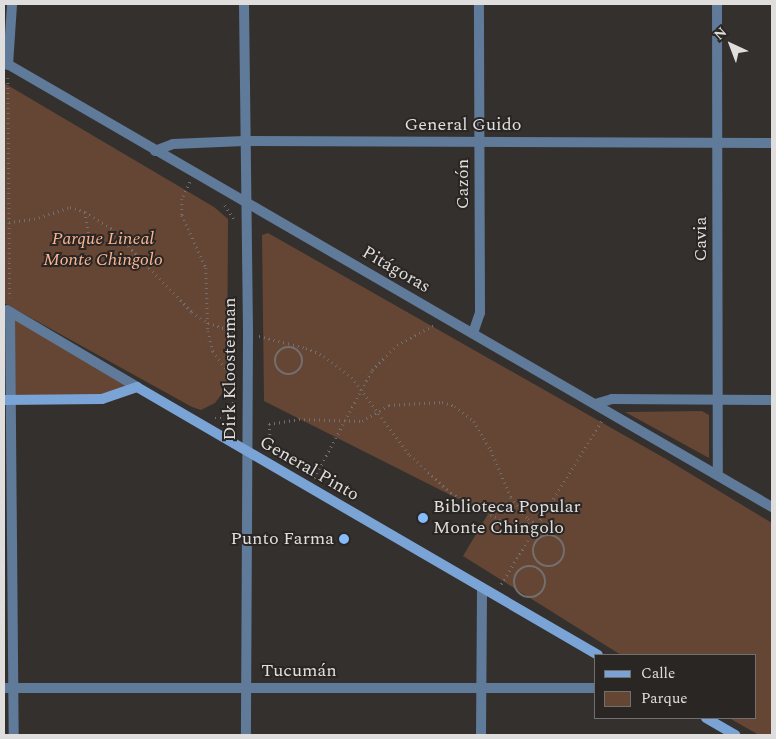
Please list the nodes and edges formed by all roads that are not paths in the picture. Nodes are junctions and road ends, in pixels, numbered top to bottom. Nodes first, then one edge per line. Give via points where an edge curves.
1 (12, 4) edge
2 (244, 4) edge
3 (479, 4) edge
4 (717, 4) edge
5 (6, 64) edge
6 (244, 141) junction
7 (479, 142) junction
8 (717, 143) junction
9 (772, 143) edge
10 (154, 151) junction
11 (245, 202) junction
12 (7, 310) edge
13 (473, 333) junction
14 (137, 387) junction
15 (7, 400) edge
16 (718, 400) junction
17 (772, 400) edge
18 (595, 404) junction
19 (246, 451) junction
20 (718, 475) junction
21 (772, 507) edge
22 (482, 589) junction
23 (596, 654) edge
24 (480, 687) junction
25 (9, 688) edge
26 (246, 688) junction
27 (594, 688) edge
28 (707, 719) edge
29 (724, 732) edge
30 (14, 735) edge
31 (246, 735) edge
32 (481, 735) edge
33 (736, 735) edge

1 - 5 street
2 - 6 street, Dirk Kloosterman
3 - 7 street, Cazón
4 - 8 street, Cavia
5 - 10 street, Pitágoras
6 - 7 street, General Guido
6 - 10 street, General Guido via 174,144
6 - 11 street, Dirk Kloosterman
7 - 8 street, General Guido
7 - 13 street, Cazón via 480,313
8 - 9 street, General Guido
8 - 16 street, Cavia
10 - 11 street, Pitágoras
11 - 13 street, Pitágoras
11 - 19 street, Dirk Kloosterman
12 - 14 street, General Pinto
12 - 15 street
13 - 18 street, Pitágoras
14 - 15 main road via 102,399
14 - 19 main road, General Pinto
15 - 25 street
16 - 17 street
16 - 18 street via 612,399
16 - 20 street, Cavia
18 - 20 street, Pitágoras
19 - 22 main road, General Pinto
19 - 26 street, Dirk Kloosterman
20 - 21 street, Pitágoras
22 - 23 main road, General Pinto
22 - 24 street
24 - 26 street, Tucumán
24 - 27 street, Tucumán
24 - 32 street
25 - 26 street, Tucumán
25 - 30 street
26 - 31 street, Dirk Kloosterman
28 - 29 main road
29 - 33 main road

